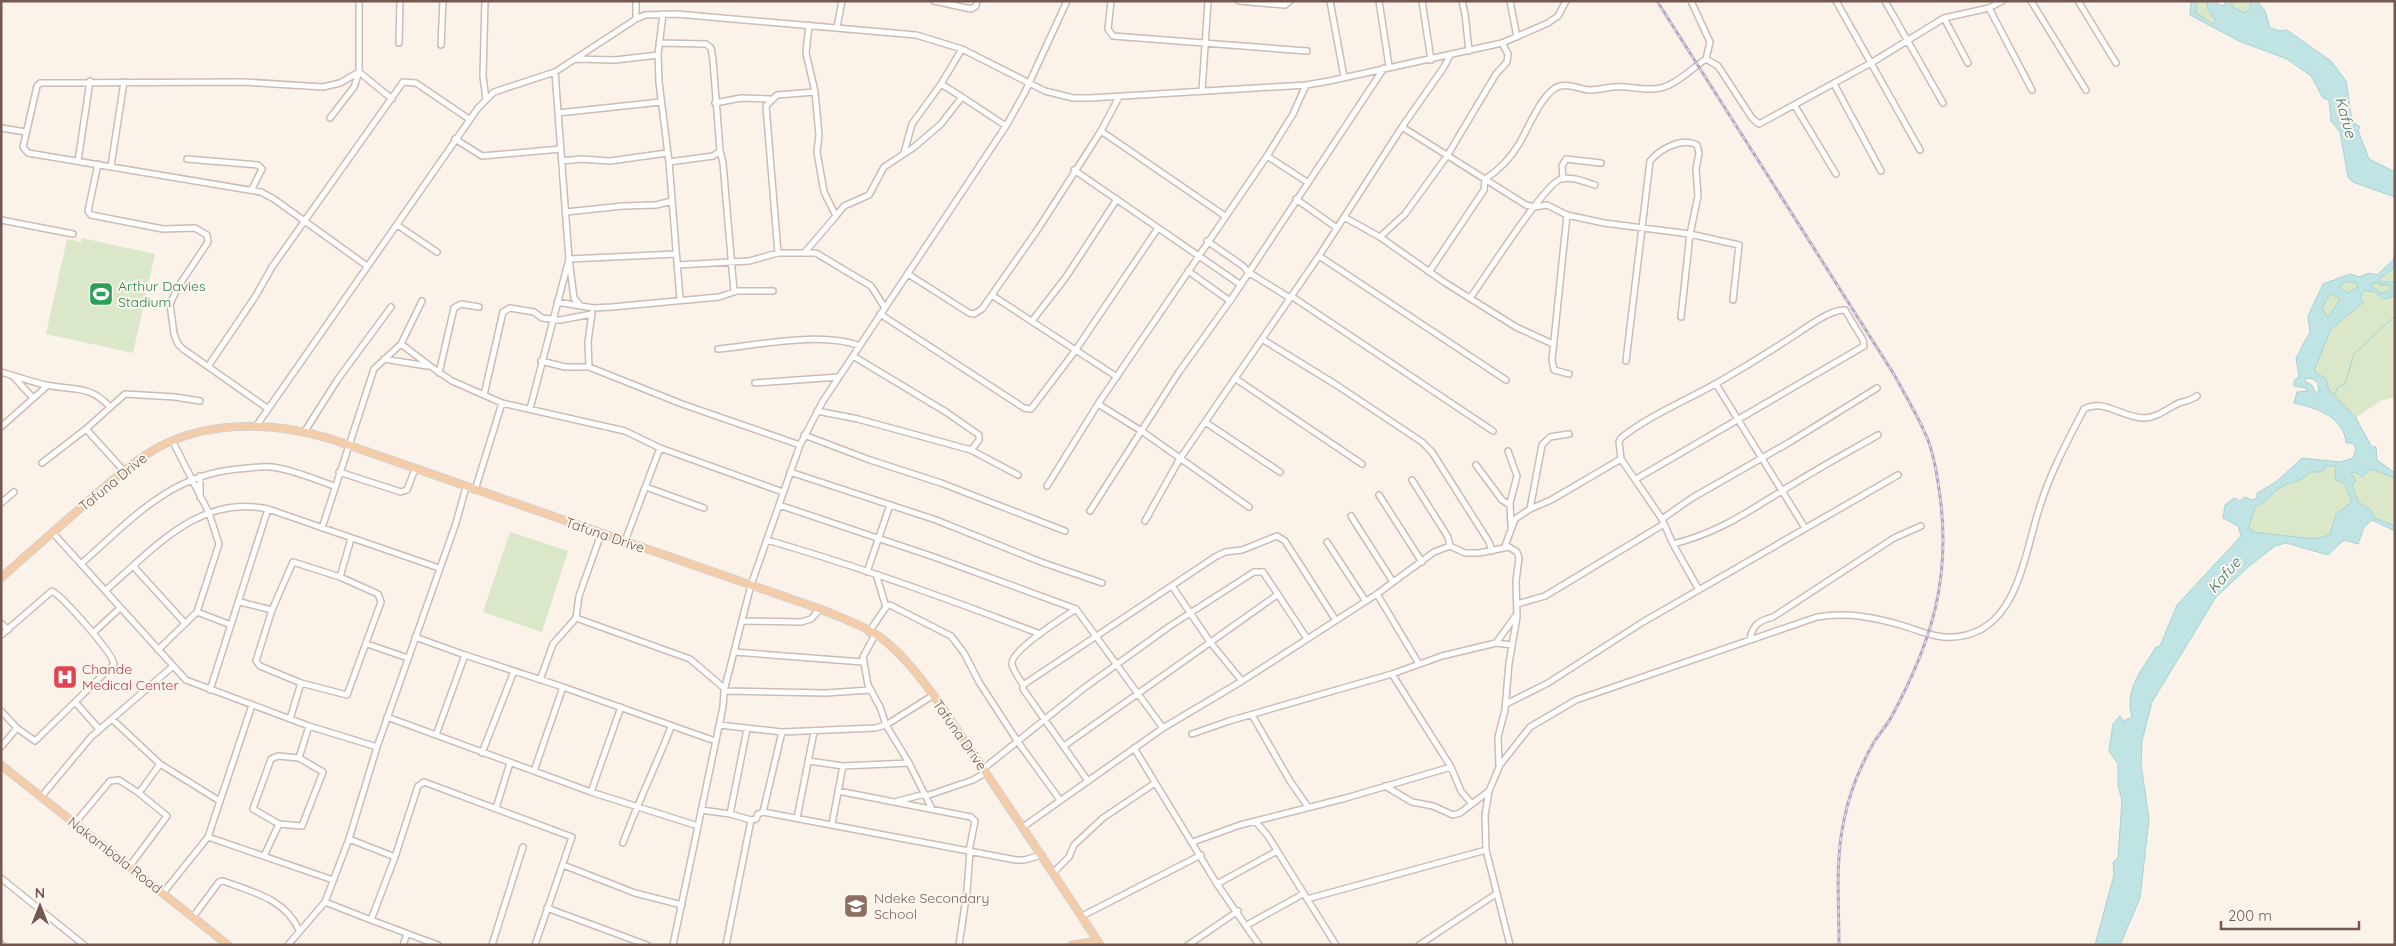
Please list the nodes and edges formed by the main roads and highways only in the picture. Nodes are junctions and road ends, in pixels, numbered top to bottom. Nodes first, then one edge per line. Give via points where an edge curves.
1 (1, 578) edge
2 (1, 764) edge
3 (1099, 943) edge
4 (228, 945) edge
5 (1072, 945) edge

1 - 3 main road, Tafuna Drive via 149,453 205,432 257,425 305,431 820,609 872,633 898,653 932,696
2 - 4 main road, Nakambala Road
3 - 5 main road

